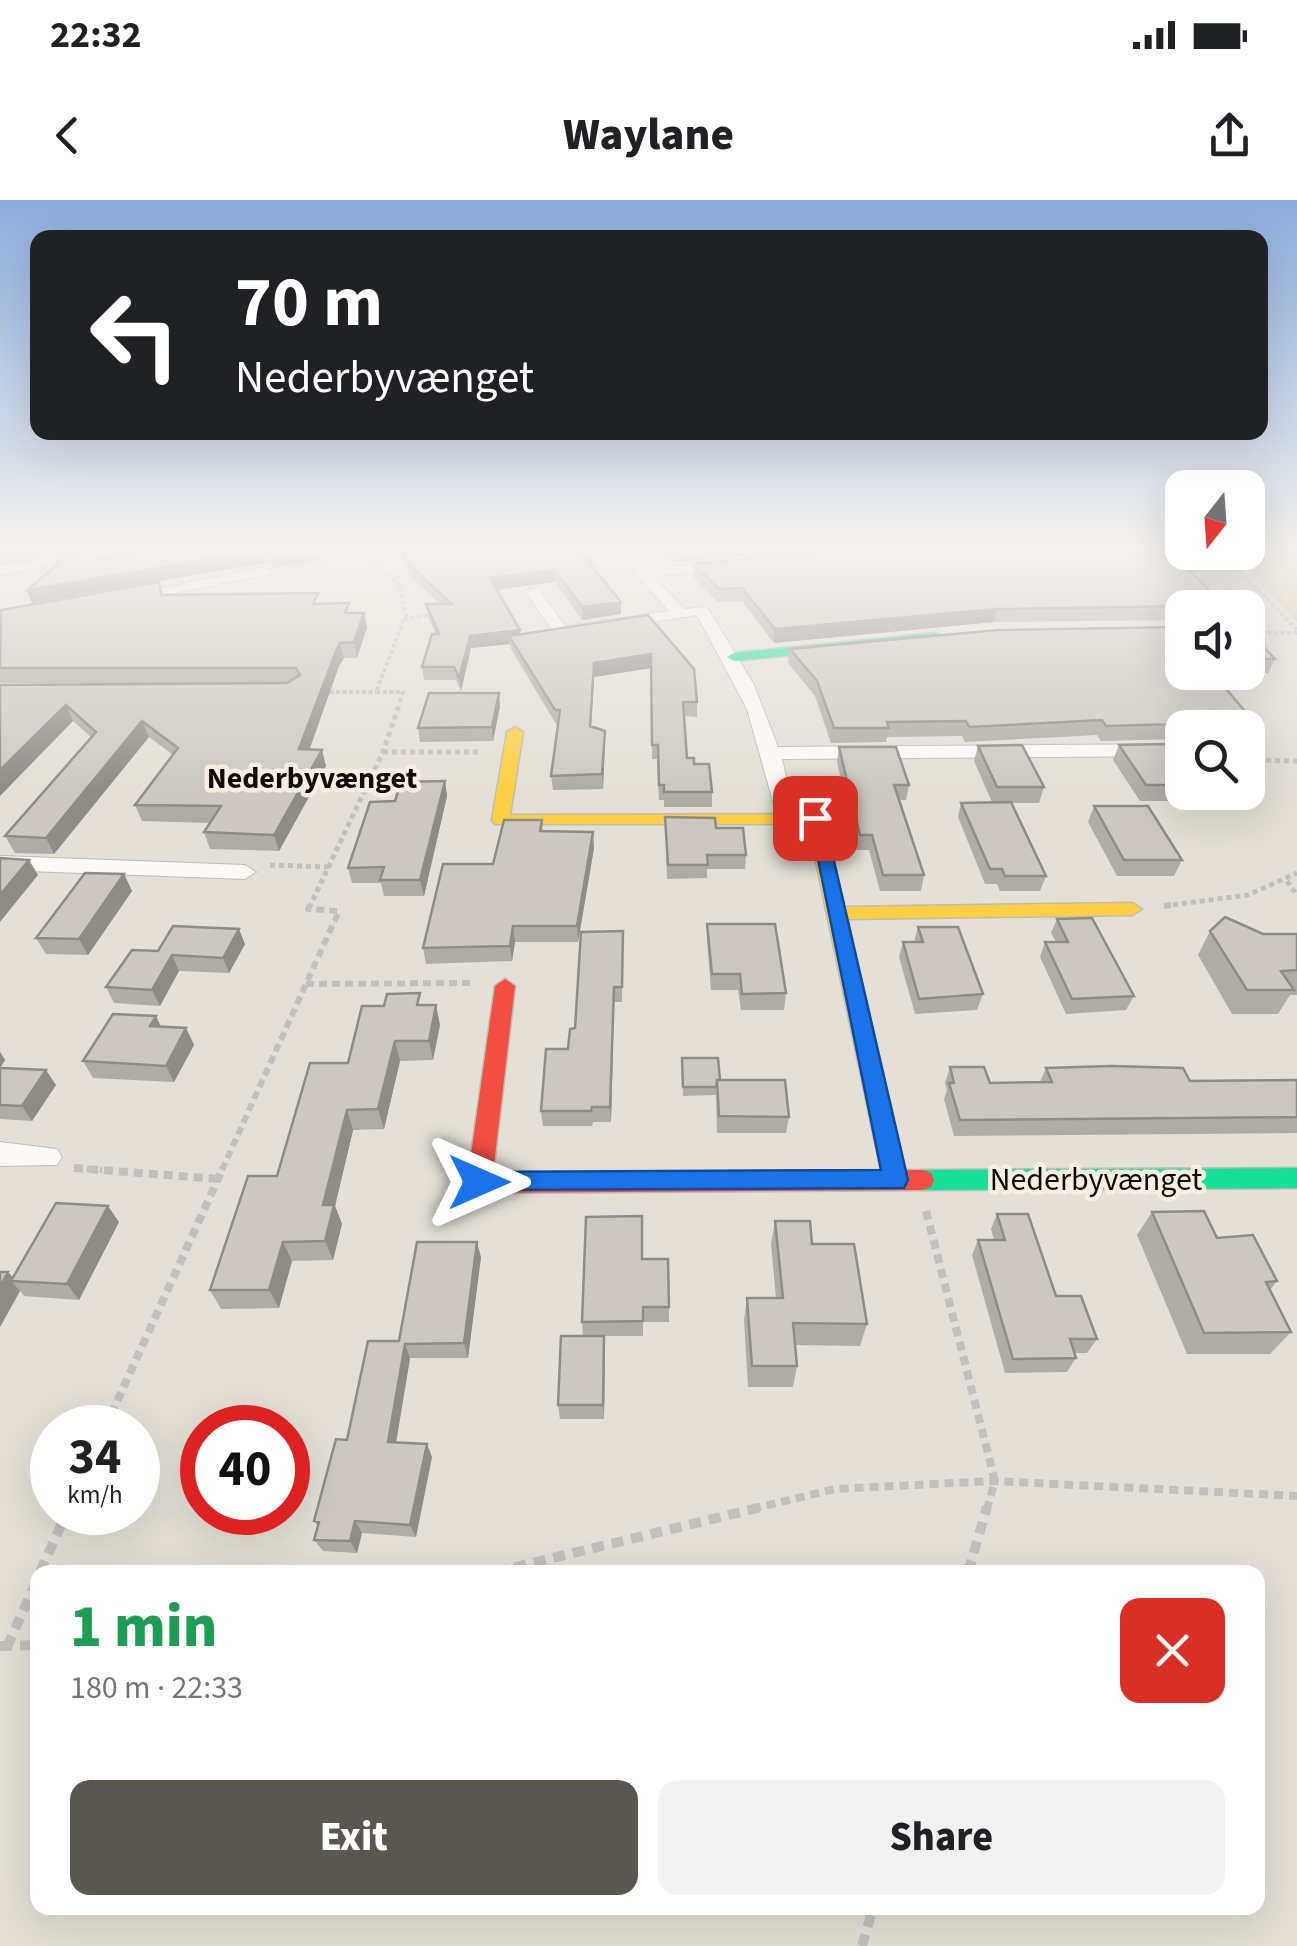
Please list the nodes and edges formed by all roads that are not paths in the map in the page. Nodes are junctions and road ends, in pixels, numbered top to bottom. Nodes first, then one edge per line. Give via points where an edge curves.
1 (559, 627) edge
2 (586, 627) edge
3 (713, 627) edge
4 (956, 636) edge
5 (734, 657) junction
6 (513, 742) road end
7 (1165, 750) edge
8 (773, 753) junction
9 (786, 819) junction
10 (0, 863) edge
11 (245, 872) road end
12 (1132, 909) road end
13 (836, 913) junction
14 (505, 986) road end
15 (0, 1154) edge
16 (48, 1157) road end
17 (1297, 1178) edge
18 (907, 1180) junction

1 - 2 street
3 - 5 street
4 - 5 street
5 - 8 street
6 - 9 street via 501,820
7 - 8 street
8 - 9 street
9 - 13 street via 815,818
10 - 11 street
12 - 13 street
13 - 18 street
14 - 18 street, Nederbyvænget via 479,1182
15 - 16 street
17 - 18 street, Nederbyvænget

